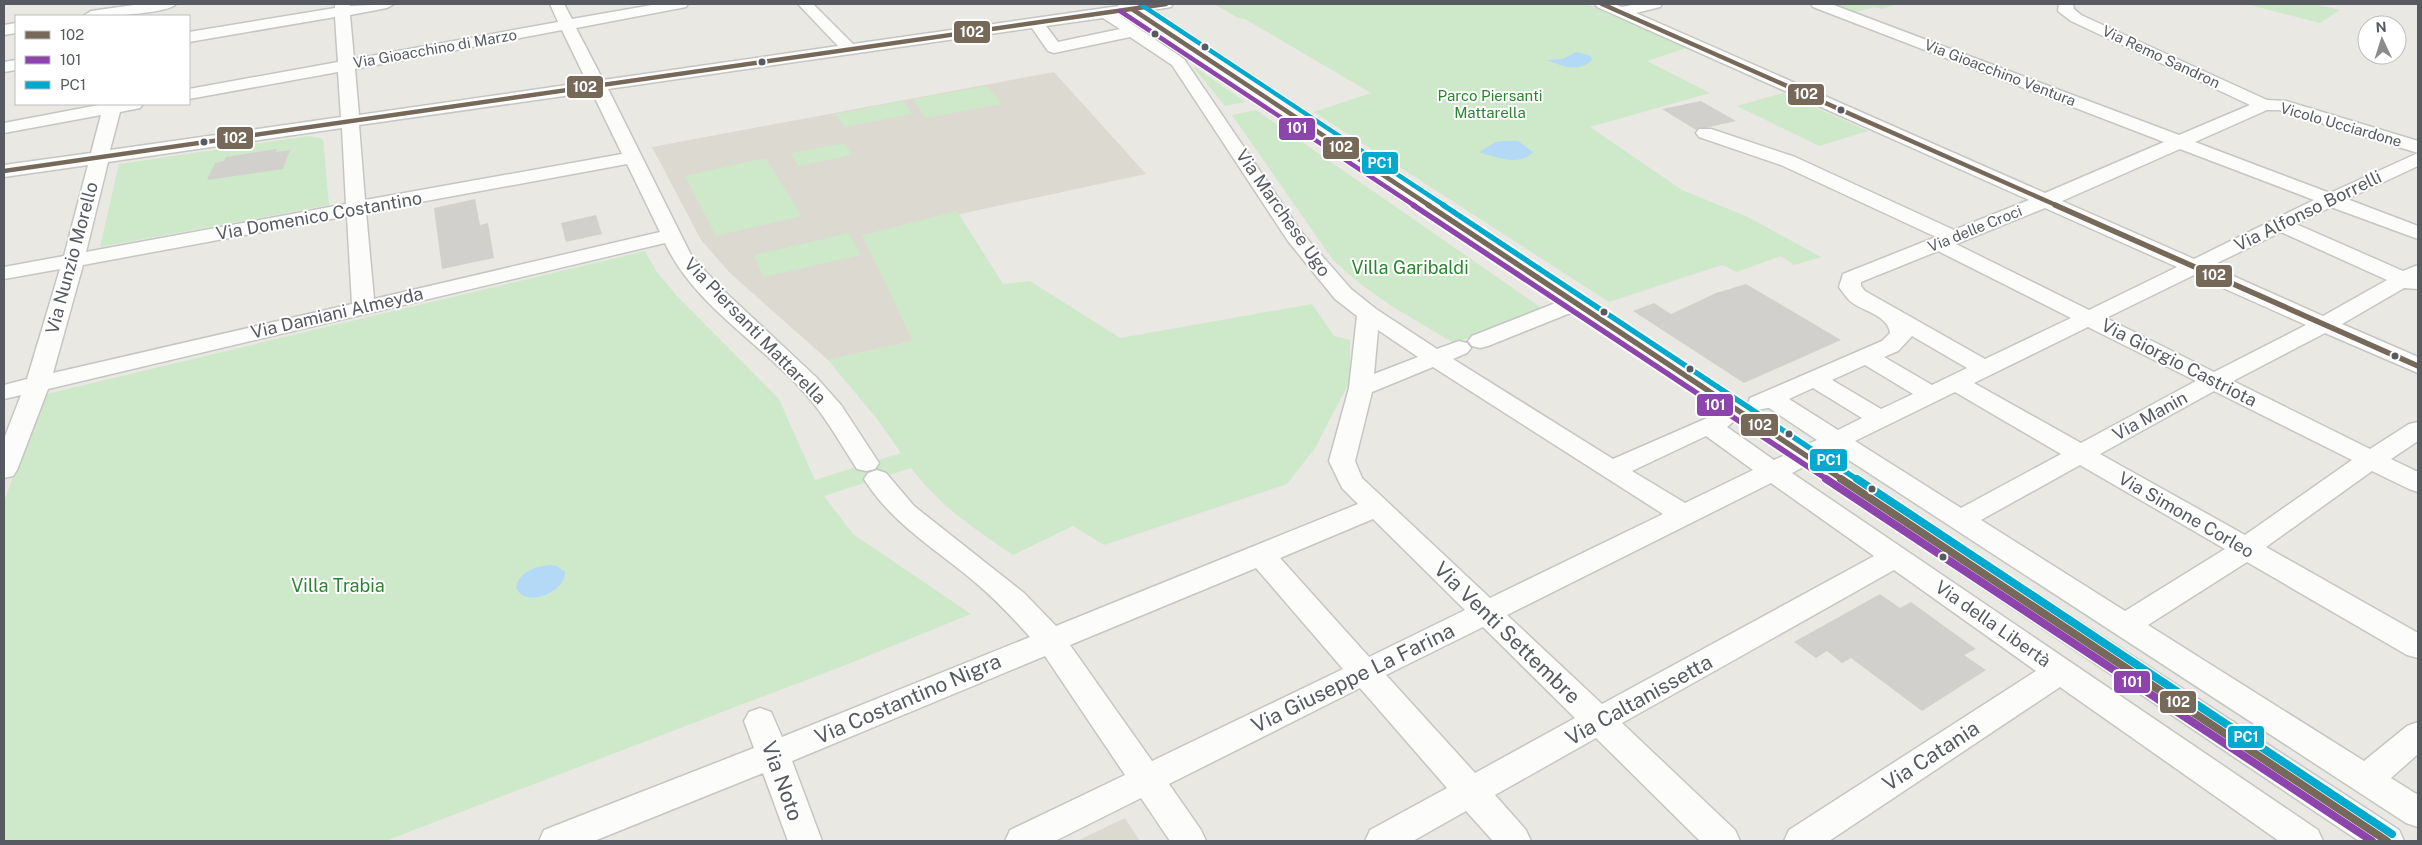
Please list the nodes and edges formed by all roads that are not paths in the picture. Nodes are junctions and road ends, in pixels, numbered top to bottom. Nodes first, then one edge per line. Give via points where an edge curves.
1 (169, 4) edge
2 (387, 4) edge
3 (681, 4) edge
4 (804, 4) edge
5 (1166, 4) edge
6 (1602, 4) edge
7 (1654, 4) edge
8 (1818, 4) edge
9 (2066, 4) edge
10 (564, 6) edge
11 (342, 7) edge
12 (136, 10) edge
13 (1622, 12) junction
14 (1125, 14) edge
15 (98, 15) edge
16 (1036, 23) junction
17 (568, 25) junction
18 (190, 37) edge
19 (850, 50) junction
20 (346, 65) junction
21 (598, 86) junction
22 (190, 94) edge
23 (2264, 105) junction
24 (113, 106) edge
25 (351, 122) junction
26 (4, 128) edge
27 (1706, 133) dead end
28 (2182, 142) junction
29 (2418, 147) edge
30 (99, 157) junction
31 (633, 158) junction
32 (2418, 159) edge
33 (4, 171) edge
34 (2329, 198) junction
35 (2048, 200) junction
36 (358, 209) junction
37 (2280, 224) junction
38 (2418, 233) edge
39 (670, 236) junction
40 (1947, 241) junction
41 (73, 261) junction
42 (2196, 266) junction
43 (4, 273) edge
44 (2413, 279) edge
45 (1576, 304) junction
46 (363, 306) junction
47 (1368, 314) junction
48 (1894, 318) junction
49 (2089, 318) junction
50 (2325, 324) junction
51 (1866, 356) junction
52 (1433, 357) junction
53 (2418, 366) edge
54 (1984, 368) junction
55 (1814, 379) junction
56 (2214, 381) junction
57 (1955, 382) junction
58 (38, 384) junction
59 (1361, 388) junction
60 (4, 392) edge
61 (1931, 394) junction
62 (1770, 398) junction
63 (1740, 411) junction
64 (1880, 419) junction
65 (1709, 426) junction
66 (2418, 430) edge
67 (1838, 440) junction
68 (2081, 454) junction
69 (1806, 455) junction
70 (2371, 459) junction
71 (4, 470) edge
72 (1611, 470) junction
73 (1772, 472) junction
74 (2418, 482) edge
75 (1377, 507) junction
76 (1684, 515) junction
77 (1962, 519) junction
78 (2246, 549) junction
79 (1260, 554) junction
80 (1895, 557) junction
81 (1486, 613) junction
82 (2126, 625) junction
83 (1050, 640) junction
84 (2418, 647) edge
85 (2060, 671) junction
86 (1364, 673) junction
87 (760, 720) dead end
88 (1599, 722) junction
89 (2418, 735) edge
90 (772, 755) junction
91 (2366, 779) junction
92 (1147, 780) junction
93 (1470, 792) junction
94 (2418, 813) edge
95 (556, 841) edge
96 (804, 841) edge
97 (1022, 841) edge
98 (1189, 841) edge
99 (1382, 841) edge
100 (1514, 841) edge
101 (1723, 841) edge
102 (1801, 841) edge
103 (2304, 841) edge
104 (2387, 841) edge

1 - 12 street
2 - 11 street
3 - 17 street, Via Gioacchino di Marzo
4 - 19 street
5 - 14 street
6 - 13 street
7 - 13 street
8 - 28 street, Via Gioacchino Ventura
9 - 23 street, Via Remo Sandron via 2066,11 2076,18
10 - 17 street, Via Piersanti Mattarella
11 - 18 street
11 - 20 street
12 - 15 street
13 - 35 street
14 - 16 street
14 - 16 street via 1054,48
14 - 45 street, Via della Libertà
14 - 47 street, Via Marchese Ugo via 1178,62 1312,260 1343,294
16 - 19 street
17 - 20 street, Via Gioacchino di Marzo
17 - 21 street, Via Piersanti Mattarella
19 - 21 street
20 - 22 street, Via Gioacchino di Marzo
20 - 25 street
21 - 25 street
21 - 31 street, Via Piersanti Mattarella
23 - 28 street, Via delle Croci
23 - 29 street, Vicolo Ucciardone via 2280,105
24 - 26 street
24 - 30 street, Via Nunzio Morello
25 - 30 street
25 - 36 street
27 - 40 street, Via Giorgio Castriota via 1788,161
28 - 34 street, Via Gioacchino Ventura
28 - 35 street, Via delle Croci
30 - 33 street
30 - 41 street, Via Nunzio Morello
31 - 36 street, Via Domenico Costantino
31 - 39 street, Via Piersanti Mattarella
32 - 34 street, Via Alfonso Borrelli
34 - 37 street, Via Alfonso Borrelli
34 - 38 street, Via Gioacchino Ventura
35 - 40 street, Via delle Croci
35 - 42 street
36 - 41 street, Via Domenico Costantino
36 - 46 street
37 - 42 street, Via Alfonso Borrelli
37 - 44 street
39 - 46 street, Via Damiani Almeyda
39 - 83 street, Via Piersanti Mattarella via 698,277 784,358 826,403 892,500 917,524 1014,600
40 - 48 street, Via delle Croci via 1851,279 1850,287 1857,296
40 - 49 street, Via Giorgio Castriota
41 - 43 street, Via Domenico Costantino
41 - 58 street, Via Nunzio Morello
42 - 49 street, Via Alfonso Borrelli
42 - 50 street
44 - 50 street, Via Manin
45 - 52 street
45 - 63 street, Via della Libertà
46 - 58 street, Via Damiani Almeyda
47 - 52 street, Via Marchese Ugo
47 - 59 street, Via Venti Settembre
48 - 51 street via 1901,327 1902,334 1898,340
48 - 54 street
49 - 54 street, Via Alfonso Borrelli
49 - 56 street, Via Giorgio Castriota
50 - 53 street
50 - 56 street, Via Manin
51 - 55 street
51 - 61 street
52 - 59 street
52 - 72 street, Via Marchese Ugo
54 - 57 street, Via Alfonso Borrelli
55 - 62 street
55 - 64 street
56 - 68 street, Via Manin
56 - 70 street, Via Giorgio Castriota
57 - 61 street, Via Alfonso Borrelli
57 - 68 street, Via Simone Corleo
58 - 60 street, Via Damiani Almeyda
58 - 71 street, Via Nunzio Morello
59 - 75 street, Via Venti Settembre via 1342,462 1351,482
61 - 64 street, Via Alfonso Borrelli
62 - 63 street
62 - 67 street
63 - 65 street
63 - 69 street, Via della Libertà
64 - 67 street, Via Alfonso Borrelli
65 - 72 street
65 - 73 street, Via della Libertà
66 - 70 street
67 - 69 street, Via Alfonso Borrelli
67 - 77 street
68 - 77 street, Via Manin
68 - 78 street, Via Simone Corleo
69 - 73 street, Via Giuseppe La Farina
69 - 104 street, Via della Libertà
70 - 74 street, Via Giorgio Castriota
70 - 78 street
72 - 76 street, Via Marchese Ugo
73 - 76 street, Via Giuseppe La Farina
73 - 80 street, Via della Libertà
75 - 79 street, Via Costantino Nigra
75 - 81 street, Via Venti Settembre
76 - 81 street, Via Giuseppe La Farina
77 - 82 street
78 - 82 street
78 - 84 street, Via Simone Corleo
79 - 83 street, Via Costantino Nigra
79 - 86 street
80 - 85 street, Via della Libertà
80 - 88 street, Via Caltanissetta
81 - 86 street, Via Giuseppe La Farina
81 - 88 street, Via Venti Settembre
82 - 91 street
83 - 90 street, Via Costantino Nigra
83 - 92 street, Via Piersanti Mattarella
85 - 102 street, Via Catania
85 - 103 street, Via della Libertà
86 - 92 street, Via Giuseppe La Farina
86 - 93 street
87 - 90 street, Via Noto
88 - 93 street, Via Caltanissetta
88 - 101 street, Via Venti Settembre
89 - 91 street
90 - 95 street, Via Costantino Nigra
90 - 96 street, Via Noto
91 - 94 street
92 - 97 street, Via Giuseppe La Farina
92 - 98 street, Via Piersanti Mattarella
93 - 99 street, Via Caltanissetta
93 - 100 street

